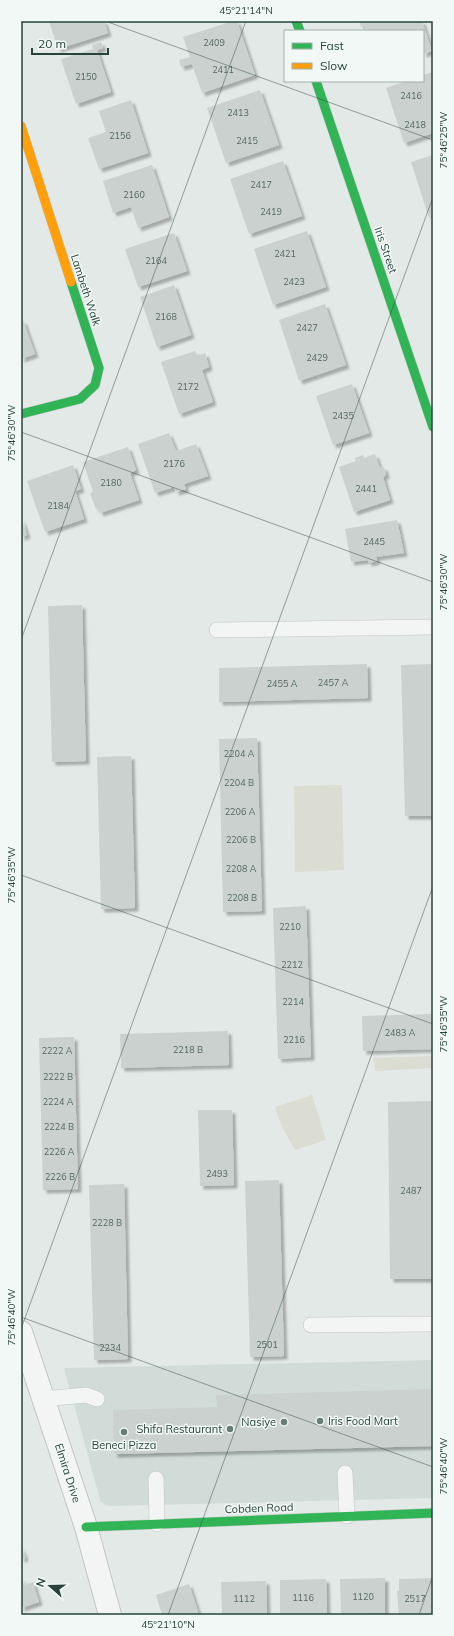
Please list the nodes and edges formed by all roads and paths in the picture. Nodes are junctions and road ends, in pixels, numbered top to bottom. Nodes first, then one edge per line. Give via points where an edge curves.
1 (316, 82) edge
2 (21, 126) edge
3 (21, 414) edge
4 (433, 427) edge
5 (433, 627) edge
6 (217, 630) dead end
7 (433, 1324) edge
8 (311, 1326) dead end
9 (21, 1332) edge
10 (43, 1399) junction
11 (97, 1399) dead end
12 (345, 1473) dead end
13 (156, 1479) dead end
14 (433, 1513) edge
15 (347, 1516) junction
16 (156, 1524) junction
17 (86, 1527) junction
18 (110, 1615) edge

1 - 4 street, Iris Street
2 - 3 street, Lambeth Walk via 99,368 95,385 80,399
5 - 6 lane
7 - 8 lane
9 - 10 street, Elmira Drive
10 - 11 lane via 86,1395
10 - 17 street, Elmira Drive
12 - 15 lane
13 - 16 lane
14 - 15 street, Cobden Road
15 - 16 street, Cobden Road
16 - 17 street, Cobden Road
17 - 18 street, Elmira Drive

